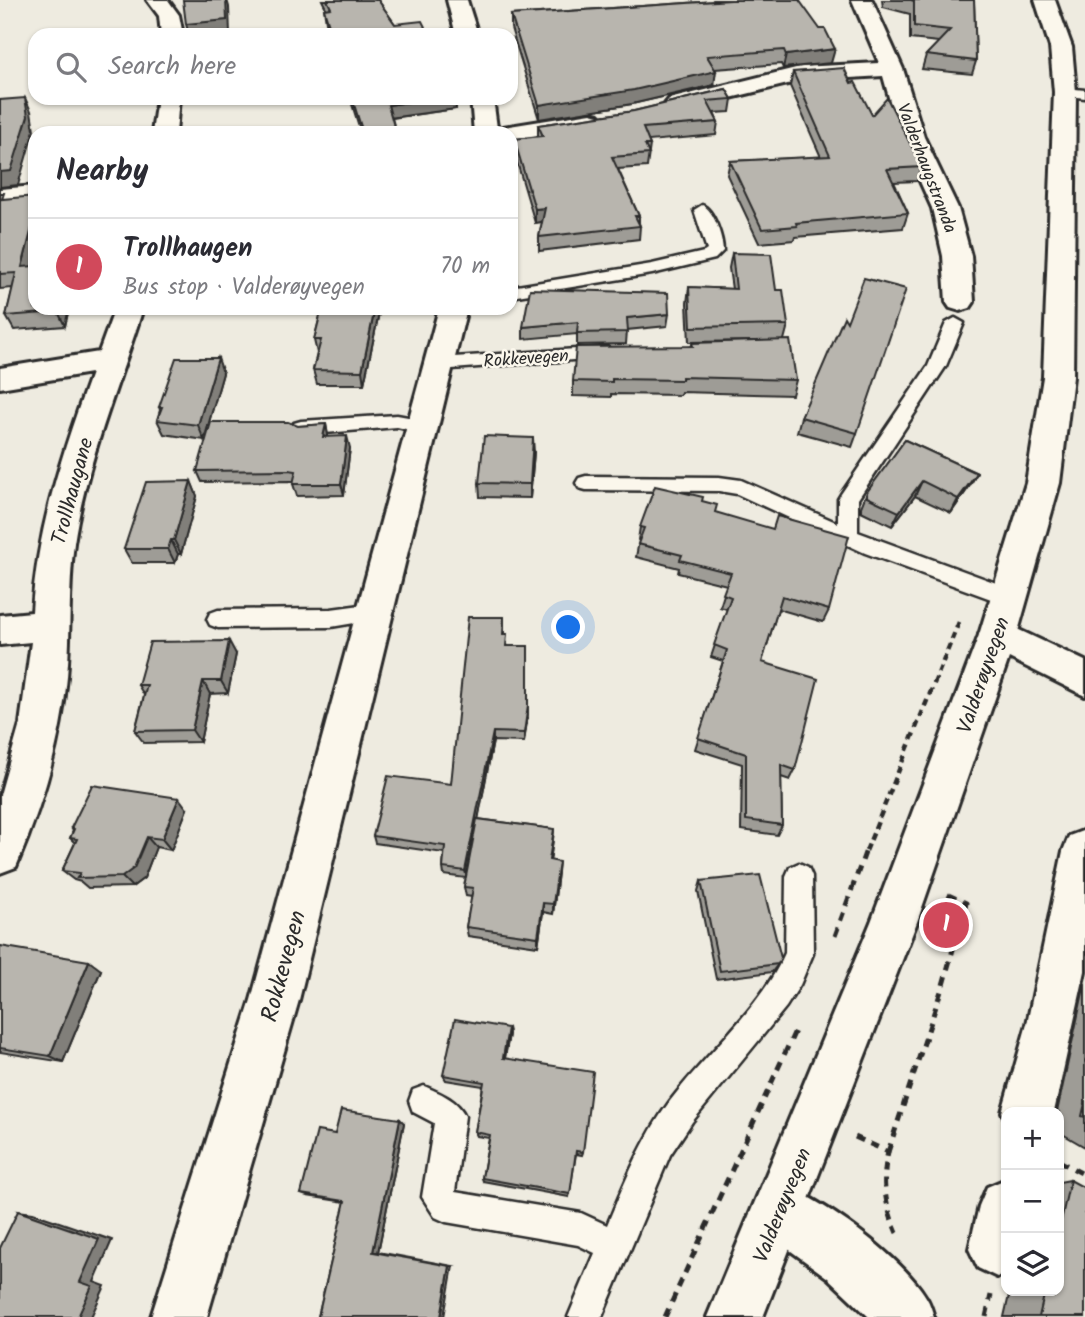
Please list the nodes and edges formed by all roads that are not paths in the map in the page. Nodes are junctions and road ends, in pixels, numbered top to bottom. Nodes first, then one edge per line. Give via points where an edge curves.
1 (157, 0) edge
2 (457, 0) edge
3 (862, 0) edge
4 (1045, 0) edge
5 (171, 28) edge
6 (465, 28) edge
7 (892, 69) junction
8 (1075, 93) edge
9 (167, 105) edge
10 (483, 105) edge
11 (656, 109) edge
12 (609, 117) edge
13 (165, 126) edge
14 (485, 126) edge
15 (518, 131) edge
16 (28, 195) edge
17 (0, 197) edge
18 (702, 210) dead end
19 (518, 291) edge
20 (958, 312) joint
21 (127, 315) edge
22 (451, 315) edge
23 (629, 352) edge
24 (112, 360) junction
25 (439, 364) junction
26 (0, 377) edge
27 (424, 426) junction
28 (302, 428) edge
29 (586, 483) dead end
30 (848, 534) junction
31 (1010, 597) junction
32 (376, 612) junction
33 (218, 619) dead end
34 (50, 625) junction
35 (0, 630) edge
36 (998, 635) junction
37 (1085, 680) edge
38 (1085, 851) edge
39 (0, 852) edge
40 (799, 876) dead end
41 (424, 1101) dead end
42 (1029, 1107) edge
43 (780, 1210) junction
44 (615, 1246) junction
45 (179, 1317) edge
46 (585, 1317) edge
47 (735, 1317) edge
48 (906, 1317) edge

1 - 5 street via 169,15
2 - 6 street
3 - 7 street, Valderhaugstranda
4 - 8 street, Valderøyvegen
7 - 11 street via 800,74
7 - 20 street, Valderhaugstranda via 912,137 949,220 957,256
8 - 31 street, Valderøyvegen via 1058,377 1043,483
9 - 13 street
10 - 14 street
12 - 15 street
16 - 17 street
18 - 19 lane via 715,243 709,256
20 - 30 lane via 937,366 848,499
21 - 24 street, Trollhaugane
22 - 25 street, Rokkevegen
23 - 25 lane, Rokkevegen
24 - 26 street
24 - 34 street, Trollhaugane via 63,508
25 - 27 street, Rokkevegen
27 - 28 lane via 397,421
27 - 32 street, Rokkevegen
29 - 30 lane via 732,485
30 - 31 lane
31 - 36 street, Valderøyvegen
32 - 33 lane via 331,618
32 - 45 street, Rokkevegen via 261,1050
34 - 35 street
34 - 39 street, Trollhaugane via 33,765
36 - 37 street
36 - 43 street, Valderøyvegen via 910,877
38 - 42 street via 1051,1024
40 - 44 lane via 799,954 790,975 659,1144
41 - 44 lane via 450,1116 438,1197 446,1206 581,1229
43 - 47 street, Valderøyvegen
43 - 48 street via 851,1259
44 - 46 lane

